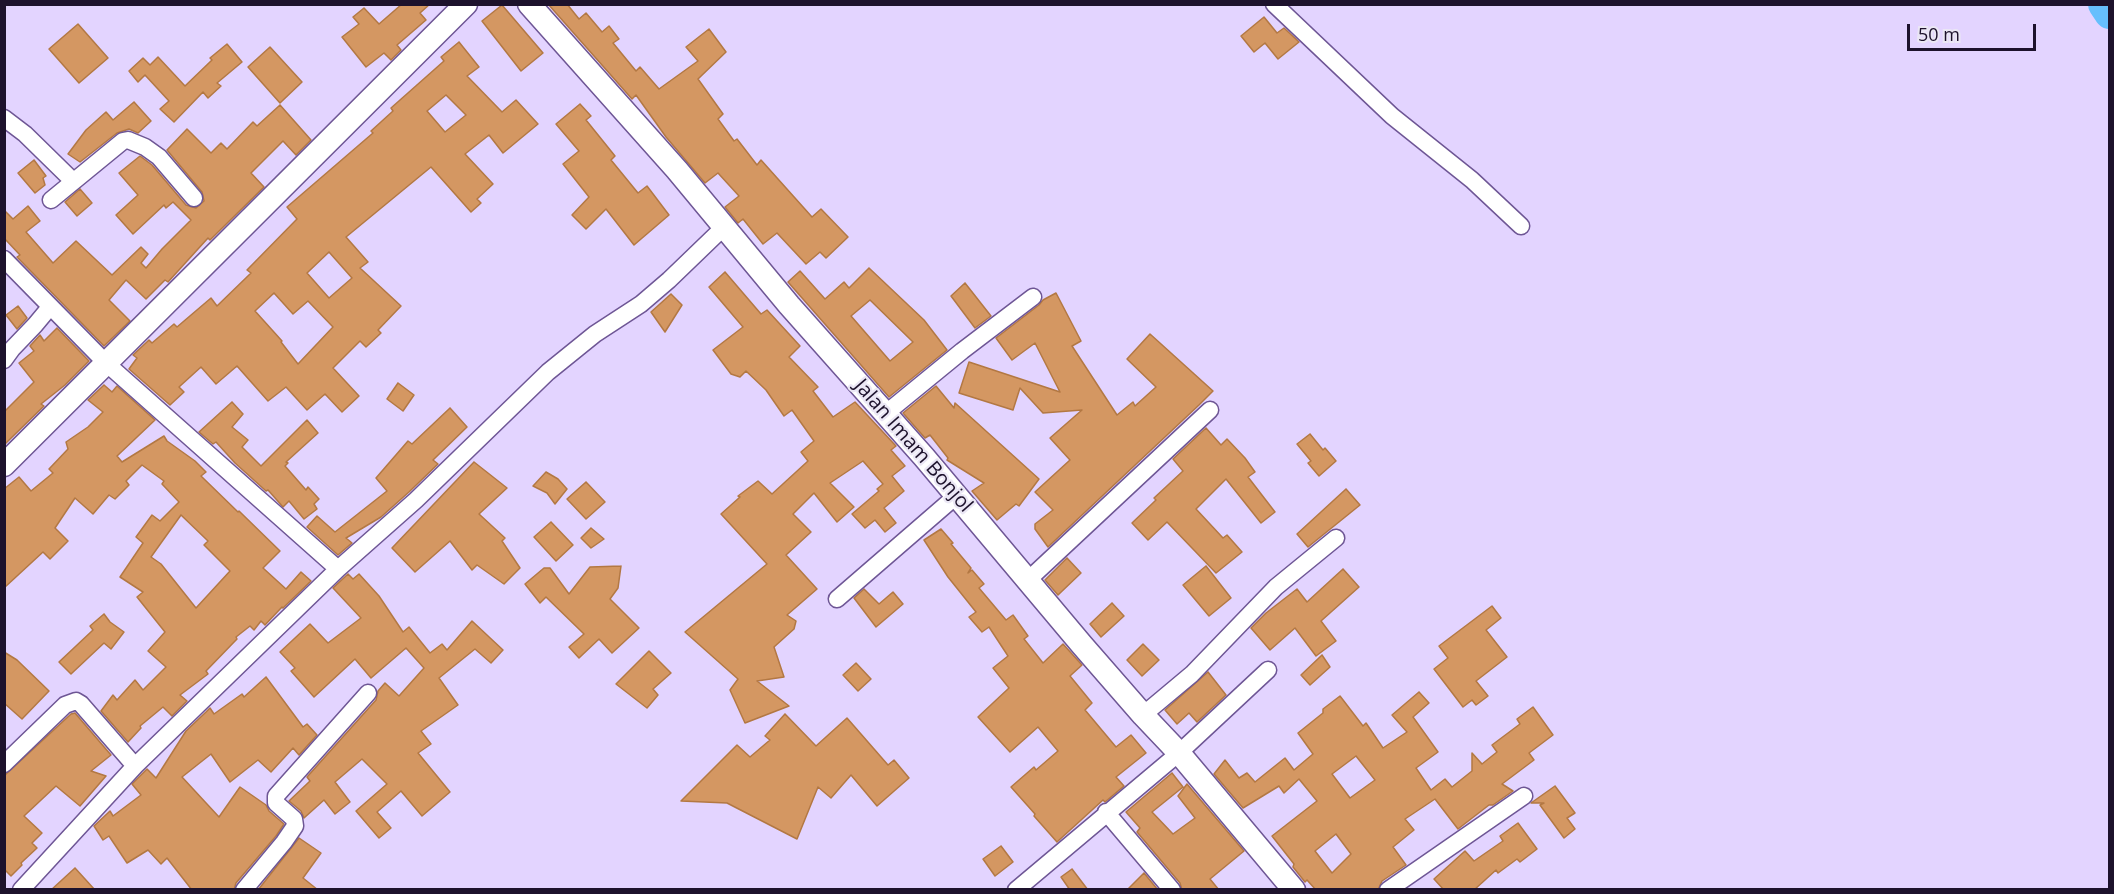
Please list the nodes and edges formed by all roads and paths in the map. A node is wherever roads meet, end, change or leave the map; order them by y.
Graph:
1 (466, 4) edge
2 (529, 4) edge
3 (1274, 4) edge
4 (4, 118) edge
5 (74, 182) junction
6 (194, 198) dead end
7 (51, 200) dead end
8 (1521, 226) dead end
9 (724, 227) junction
10 (5, 260) edge
11 (1033, 297) dead end
12 (50, 307) junction
13 (4, 360) edge
14 (106, 363) junction
15 (1210, 410) dead end
16 (885, 414) junction
17 (4, 465) edge
18 (956, 496) junction
19 (1336, 538) dead end
20 (338, 569) junction
21 (1028, 580) junction
22 (837, 599) dead end
23 (1268, 670) dead end
24 (368, 693) dead end
25 (1143, 715) junction
26 (1179, 753) junction
27 (4, 764) edge
28 (135, 766) junction
29 (1524, 796) dead end
30 (1106, 812) junction
31 (1286, 887) edge
32 (21, 890) edge
33 (244, 890) edge
34 (1016, 890) edge
35 (1172, 890) edge
36 (1388, 890) edge

1 - 14 main road
2 - 9 main road, Jalan Imam Bonjol
3 - 8 street
4 - 5 street
5 - 6 street
5 - 7 street
9 - 16 main road, Jalan Imam Bonjol
9 - 20 street
10 - 12 street
11 - 16 street
12 - 13 street
12 - 14 street
14 - 17 main road
14 - 20 street
15 - 21 street
16 - 18 main road, Jalan Imam Bonjol
18 - 21 main road, Jalan Imam Bonjol
18 - 22 street
19 - 25 street
20 - 28 street
21 - 25 main road, Jalan Imam Bonjol
23 - 26 street
24 - 33 street
25 - 26 main road, Jalan Imam Bonjol
26 - 30 street
26 - 31 main road, Jalan Imam Bonjol
27 - 28 street
28 - 32 street
29 - 36 street
30 - 34 street
30 - 35 street

